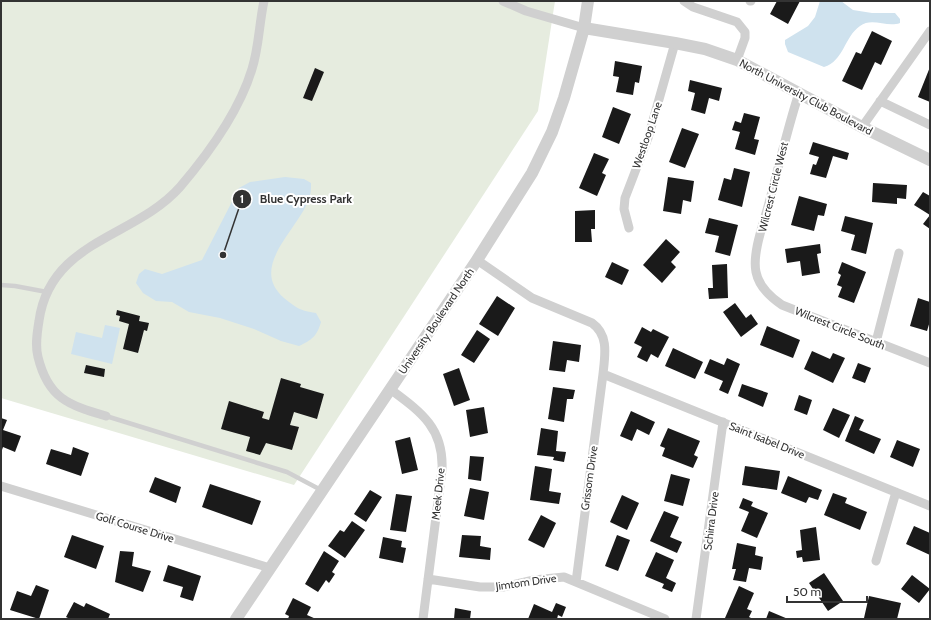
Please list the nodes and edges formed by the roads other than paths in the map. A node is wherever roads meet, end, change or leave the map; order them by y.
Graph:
1 (264, 1) edge
2 (503, 1) edge
3 (588, 1) edge
4 (684, 1) edge
5 (584, 28) junction
6 (930, 31) edge
7 (675, 43) junction
8 (737, 60) junction
9 (799, 93) junction
10 (880, 101) junction
11 (930, 125) edge
12 (862, 127) junction
13 (930, 160) edge
14 (628, 228) dead end
15 (899, 253) dead end
16 (477, 260) junction
17 (759, 281) joint
18 (1, 285) edge
19 (47, 292) junction
20 (876, 342) junction
21 (930, 363) edge
22 (604, 374) junction
23 (390, 389) junction
24 (106, 416) joint
25 (723, 422) junction
26 (1, 486) edge
27 (322, 490) junction
28 (896, 492) junction
29 (930, 506) edge
30 (876, 561) dead end
31 (270, 568) junction
32 (428, 580) junction
33 (576, 582) junction
34 (236, 619) edge
35 (423, 619) edge
36 (665, 619) edge
37 (696, 619) edge

1 - 19 street
2 - 5 street
3 - 5 street, University Boulevard North
4 - 8 street
5 - 7 street, North University Club Boulevard
5 - 16 street, University Boulevard North
6 - 10 street
7 - 8 street, North University Club Boulevard
7 - 14 street, Westloop Lane
8 - 9 street, North University Club Boulevard
9 - 12 street, North University Club Boulevard
9 - 17 street, Wilcrest Circle West
10 - 11 street
10 - 12 street
12 - 13 street, North University Club Boulevard
15 - 20 street
16 - 22 street, Grissom Drive
16 - 23 street, University Boulevard North
17 - 20 street, Wilcrest Circle South
18 - 19 lane
19 - 24 street
20 - 21 street, Wilcrest Circle South
22 - 25 street, Saint Isabel Drive
22 - 33 street, Grissom Drive
23 - 27 street, University Boulevard North
23 - 32 street, Meek Drive
24 - 27 lane
25 - 28 street, Saint Isabel Drive
25 - 37 street, Schirra Drive
26 - 31 street, Golf Course Drive
27 - 31 street, University Boulevard North
28 - 29 street, Saint Isabel Drive
28 - 30 street
31 - 34 street, University Boulevard North
32 - 33 street, Jimtom Drive
32 - 35 street, Meek Drive
33 - 36 street, Jimtom Drive

